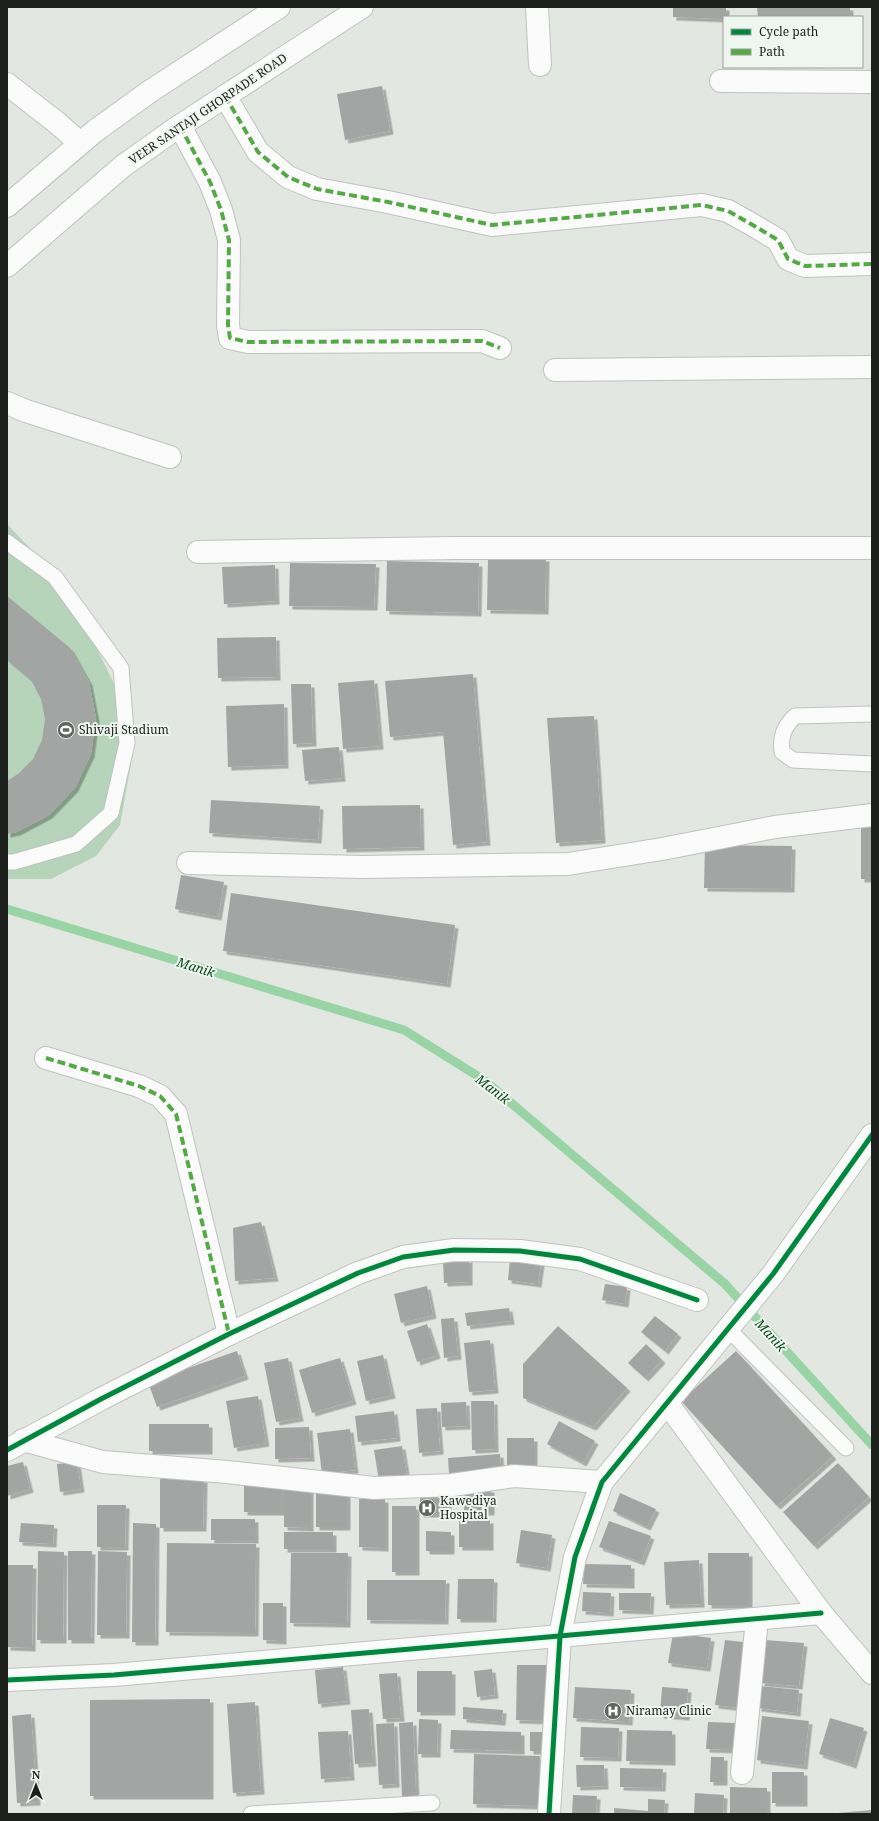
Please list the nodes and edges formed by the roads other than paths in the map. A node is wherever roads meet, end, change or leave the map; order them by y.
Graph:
1 (279, 7) edge
2 (362, 7) edge
3 (537, 7) edge
4 (540, 65) dead end
5 (721, 81) dead end
6 (872, 82) edge
7 (7, 84) edge
8 (225, 96) junction
9 (180, 126) junction
10 (80, 143) junction
11 (7, 206) edge
12 (872, 264) edge
13 (7, 266) edge
14 (500, 348) dead end
15 (872, 367) edge
16 (555, 370) dead end
17 (7, 403) edge
18 (170, 457) dead end
19 (7, 542) edge
20 (872, 548) edge
21 (198, 552) dead end
22 (872, 714) edge
23 (872, 764) edge
24 (872, 815) edge
25 (7, 862) edge
26 (188, 862) dead end
27 (46, 1058) dead end
28 (872, 1135) edge
29 (697, 1300) dead end
30 (734, 1321) junction
31 (229, 1334) junction
32 (668, 1403) junction
33 (15, 1445) edge
34 (846, 1448) dead end
35 (602, 1482) junction
36 (821, 1613) junction
37 (757, 1619) junction
38 (560, 1636) junction
39 (872, 1673) edge
40 (7, 1680) edge
41 (742, 1772) dead end
42 (432, 1803) dead end
43 (251, 1814) edge
44 (549, 1814) edge

1 - 10 street
2 - 8 street, VEER SANTAJI GHORPADE ROAD
3 - 4 street
5 - 6 street
7 - 10 street
8 - 9 street, VEER SANTAJI GHORPADE ROAD
8 - 12 street
9 - 13 street, VEER SANTAJI GHORPADE ROAD
9 - 14 street
10 - 11 street
15 - 16 street
17 - 18 street
19 - 25 lane
20 - 21 street
22 - 23 lane
24 - 26 street
27 - 31 street
28 - 30 street
29 - 31 street
30 - 32 street
30 - 34 lane
31 - 33 street
32 - 35 street
32 - 36 street
33 - 35 street
35 - 38 street
36 - 37 street
36 - 39 street
37 - 38 street
37 - 41 street
38 - 40 street
38 - 44 street
42 - 43 lane

